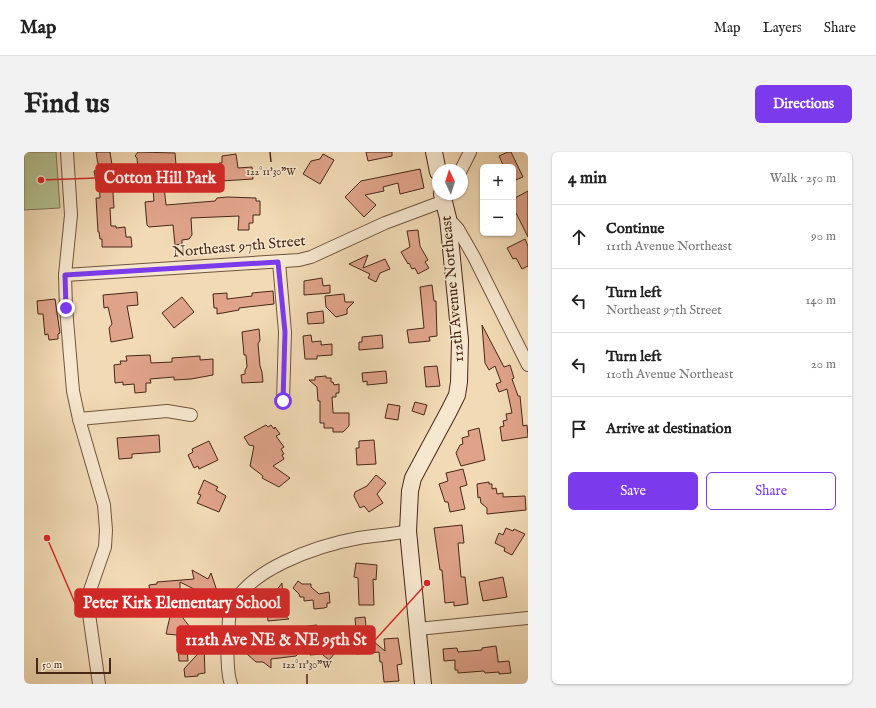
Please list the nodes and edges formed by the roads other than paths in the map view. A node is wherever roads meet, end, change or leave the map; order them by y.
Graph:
1 (66, 152) edge
2 (434, 152) edge
3 (470, 152) edge
4 (436, 164) edge
5 (464, 164) edge
6 (436, 200) edge
7 (446, 200) edge
8 (448, 218) junction
9 (278, 262) junction
10 (65, 275) junction
11 (528, 365) edge
12 (283, 401) dead end
13 (191, 415) dead end
14 (79, 419) junction
15 (408, 532) junction
16 (528, 618) edge
17 (418, 629) junction
18 (99, 684) edge
19 (231, 684) edge
20 (423, 684) edge

1 - 10 street
2 - 4 street
3 - 5 street
6 - 9 street, Northeast 97th Street
7 - 8 street, 112th Avenue Northeast
8 - 11 street
8 - 15 street, 112th Avenue Northeast
9 - 10 street, Northeast 97th Street
9 - 12 street
10 - 14 street
13 - 14 street
14 - 18 street
15 - 17 street, 112th Avenue Northeast
15 - 19 street
16 - 17 street
17 - 20 street, 112th Avenue Northeast

